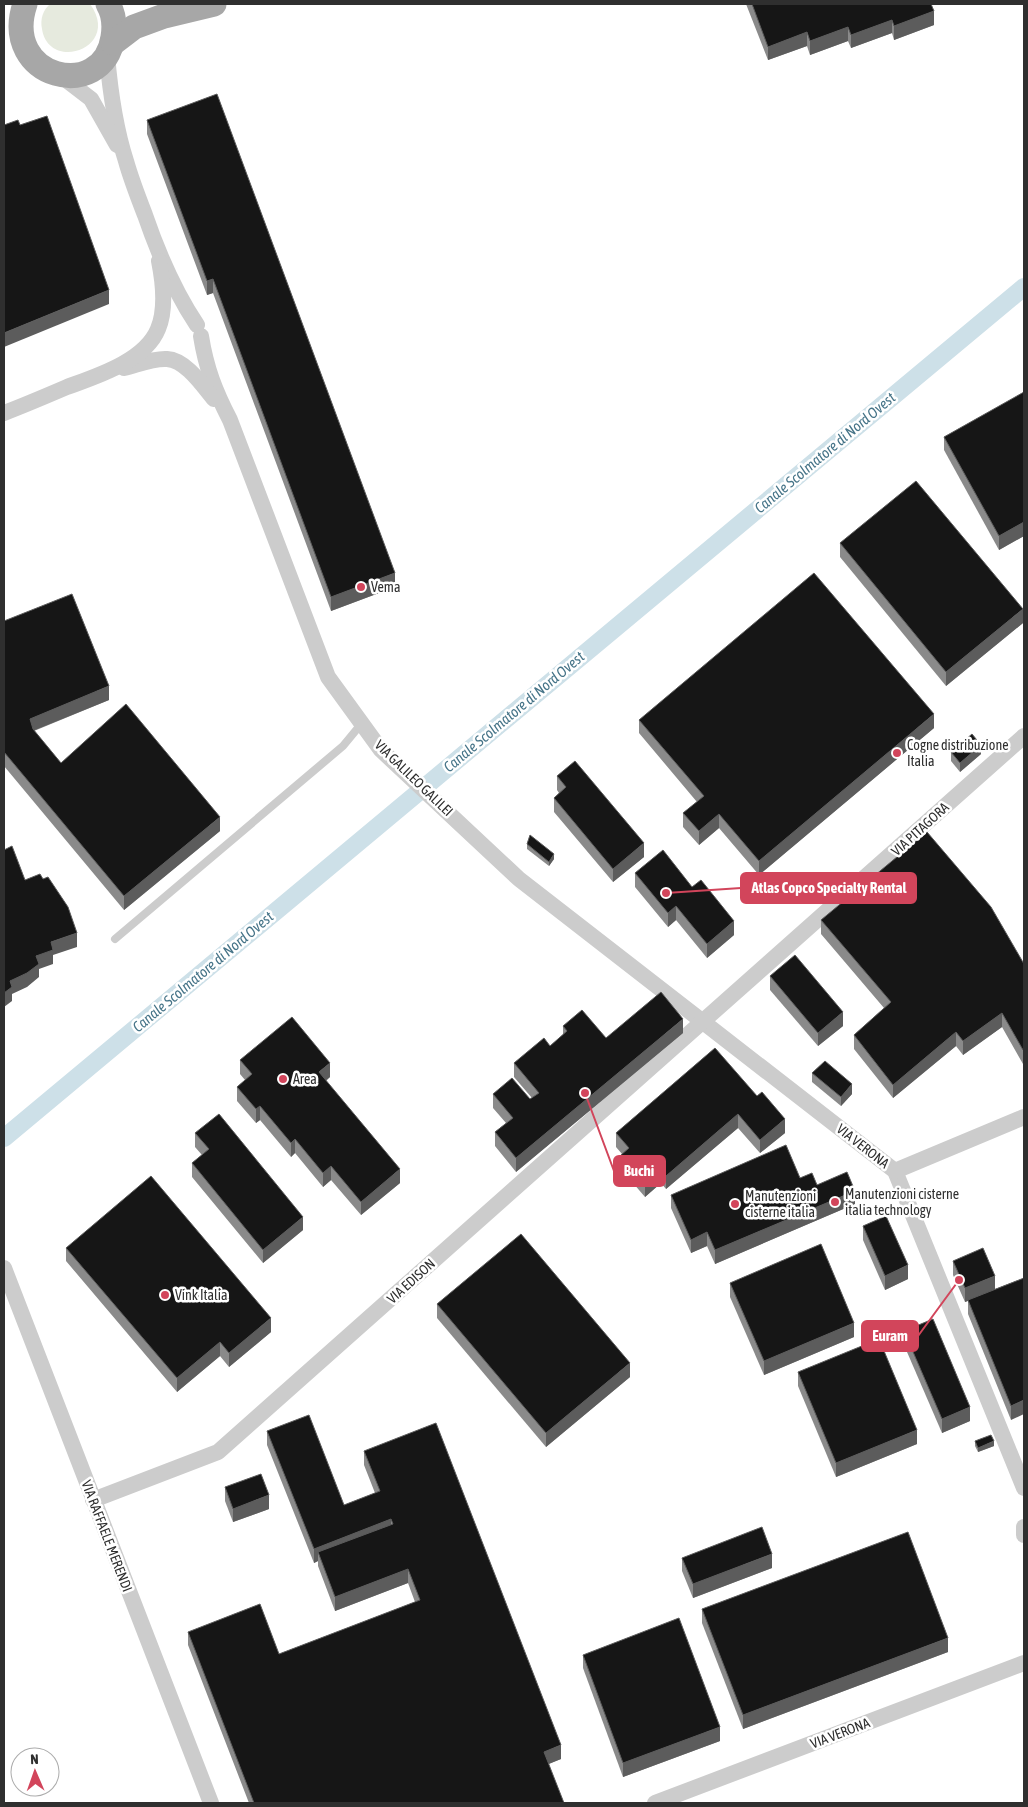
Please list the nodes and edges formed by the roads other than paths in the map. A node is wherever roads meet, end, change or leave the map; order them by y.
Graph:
1 (25, 4) edge
2 (108, 4) edge
3 (214, 4) edge
4 (4, 21) edge
5 (110, 49) junction
6 (16, 54) edge
7 (61, 76) junction
8 (125, 160) junction
9 (152, 235) junction
10 (199, 330) junction
11 (158, 331) junction
12 (172, 360) junction
13 (105, 372) junction
14 (4, 413) edge
15 (230, 420) junction
16 (362, 723) junction
17 (1024, 736) edge
18 (115, 939) dead end
19 (704, 1021) junction
20 (1024, 1117) edge
21 (895, 1171) junction
22 (4, 1268) edge
23 (1024, 1488) edge
24 (93, 1500) junction
25 (1024, 1526) edge
26 (1024, 1535) edge
27 (1024, 1663) edge
28 (211, 1803) edge
29 (655, 1803) edge

1 - 4 main road
1 - 6 main road
2 - 5 main road
3 - 5 main road
5 - 7 main road
5 - 8 street, VIA GALILEO GALILEI
6 - 7 main road
7 - 8 street, VIA GALILEO GALILEI
8 - 9 street, VIA GALILEO GALILEI
9 - 10 street, VIA GALILEO GALILEI
9 - 11 street, VIA GALILEO GALILEI
10 - 11 street
10 - 12 street
10 - 15 street, VIA GALILEO GALILEI
11 - 12 street
11 - 13 street
12 - 13 street
12 - 15 street, VIA GALILEO GALILEI
13 - 14 street
15 - 16 street, VIA GALILEO GALILEI
16 - 18 lane
16 - 19 street, VIA GALILEO GALILEI
17 - 19 street, VIA PITAGORA
19 - 21 street, VIA VERONA
19 - 24 street, VIA EDISON
20 - 21 street
21 - 23 street, VIA VERONA
22 - 24 street, VIA RAFFAELE MERENDI
24 - 28 street, VIA RAFFAELE MERENDI
25 - 26 street
27 - 29 street, VIA VERONA

